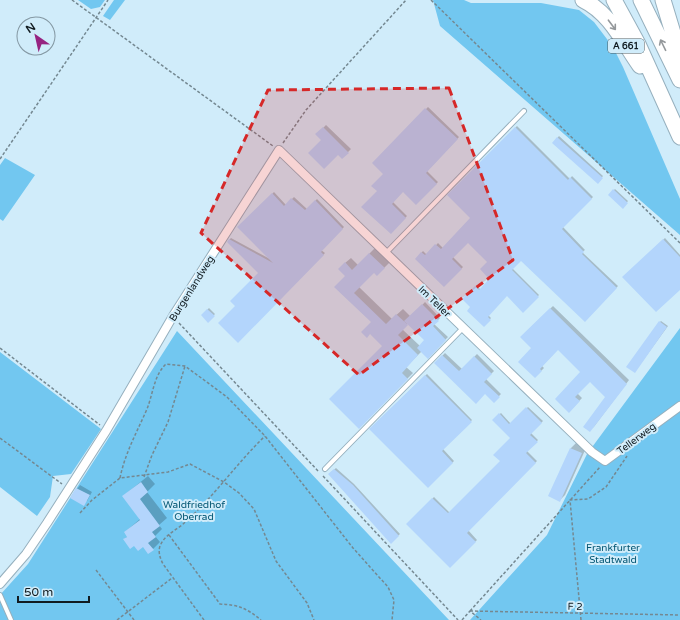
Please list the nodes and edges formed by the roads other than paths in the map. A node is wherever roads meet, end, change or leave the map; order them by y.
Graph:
1 (583, 0) edge
2 (614, 0) edge
3 (641, 0) edge
4 (663, 0) edge
5 (680, 56) edge
6 (680, 80) edge
7 (663, 99) junction
8 (524, 111) dead end
9 (680, 137) edge
10 (279, 150) joint
11 (386, 253) junction
12 (463, 328) junction
13 (680, 406) edge
14 (605, 461) joint
15 (325, 469) dead end
16 (0, 584) edge
17 (0, 595) edge
18 (11, 620) edge

1 -> 7 highway, A 661
2 - 7 highway, A 661
6 -> 3 highway, A 661
4 - 5 highway
7 - 9 highway, A 661
8 - 11 lane
10 - 11 street, Im Teller
10 - 16 street, Burgenlandweg
11 - 12 street, Im Teller
12 - 14 street, Im Teller
12 - 15 lane
13 - 14 street, Tellerweg
17 - 18 lane

